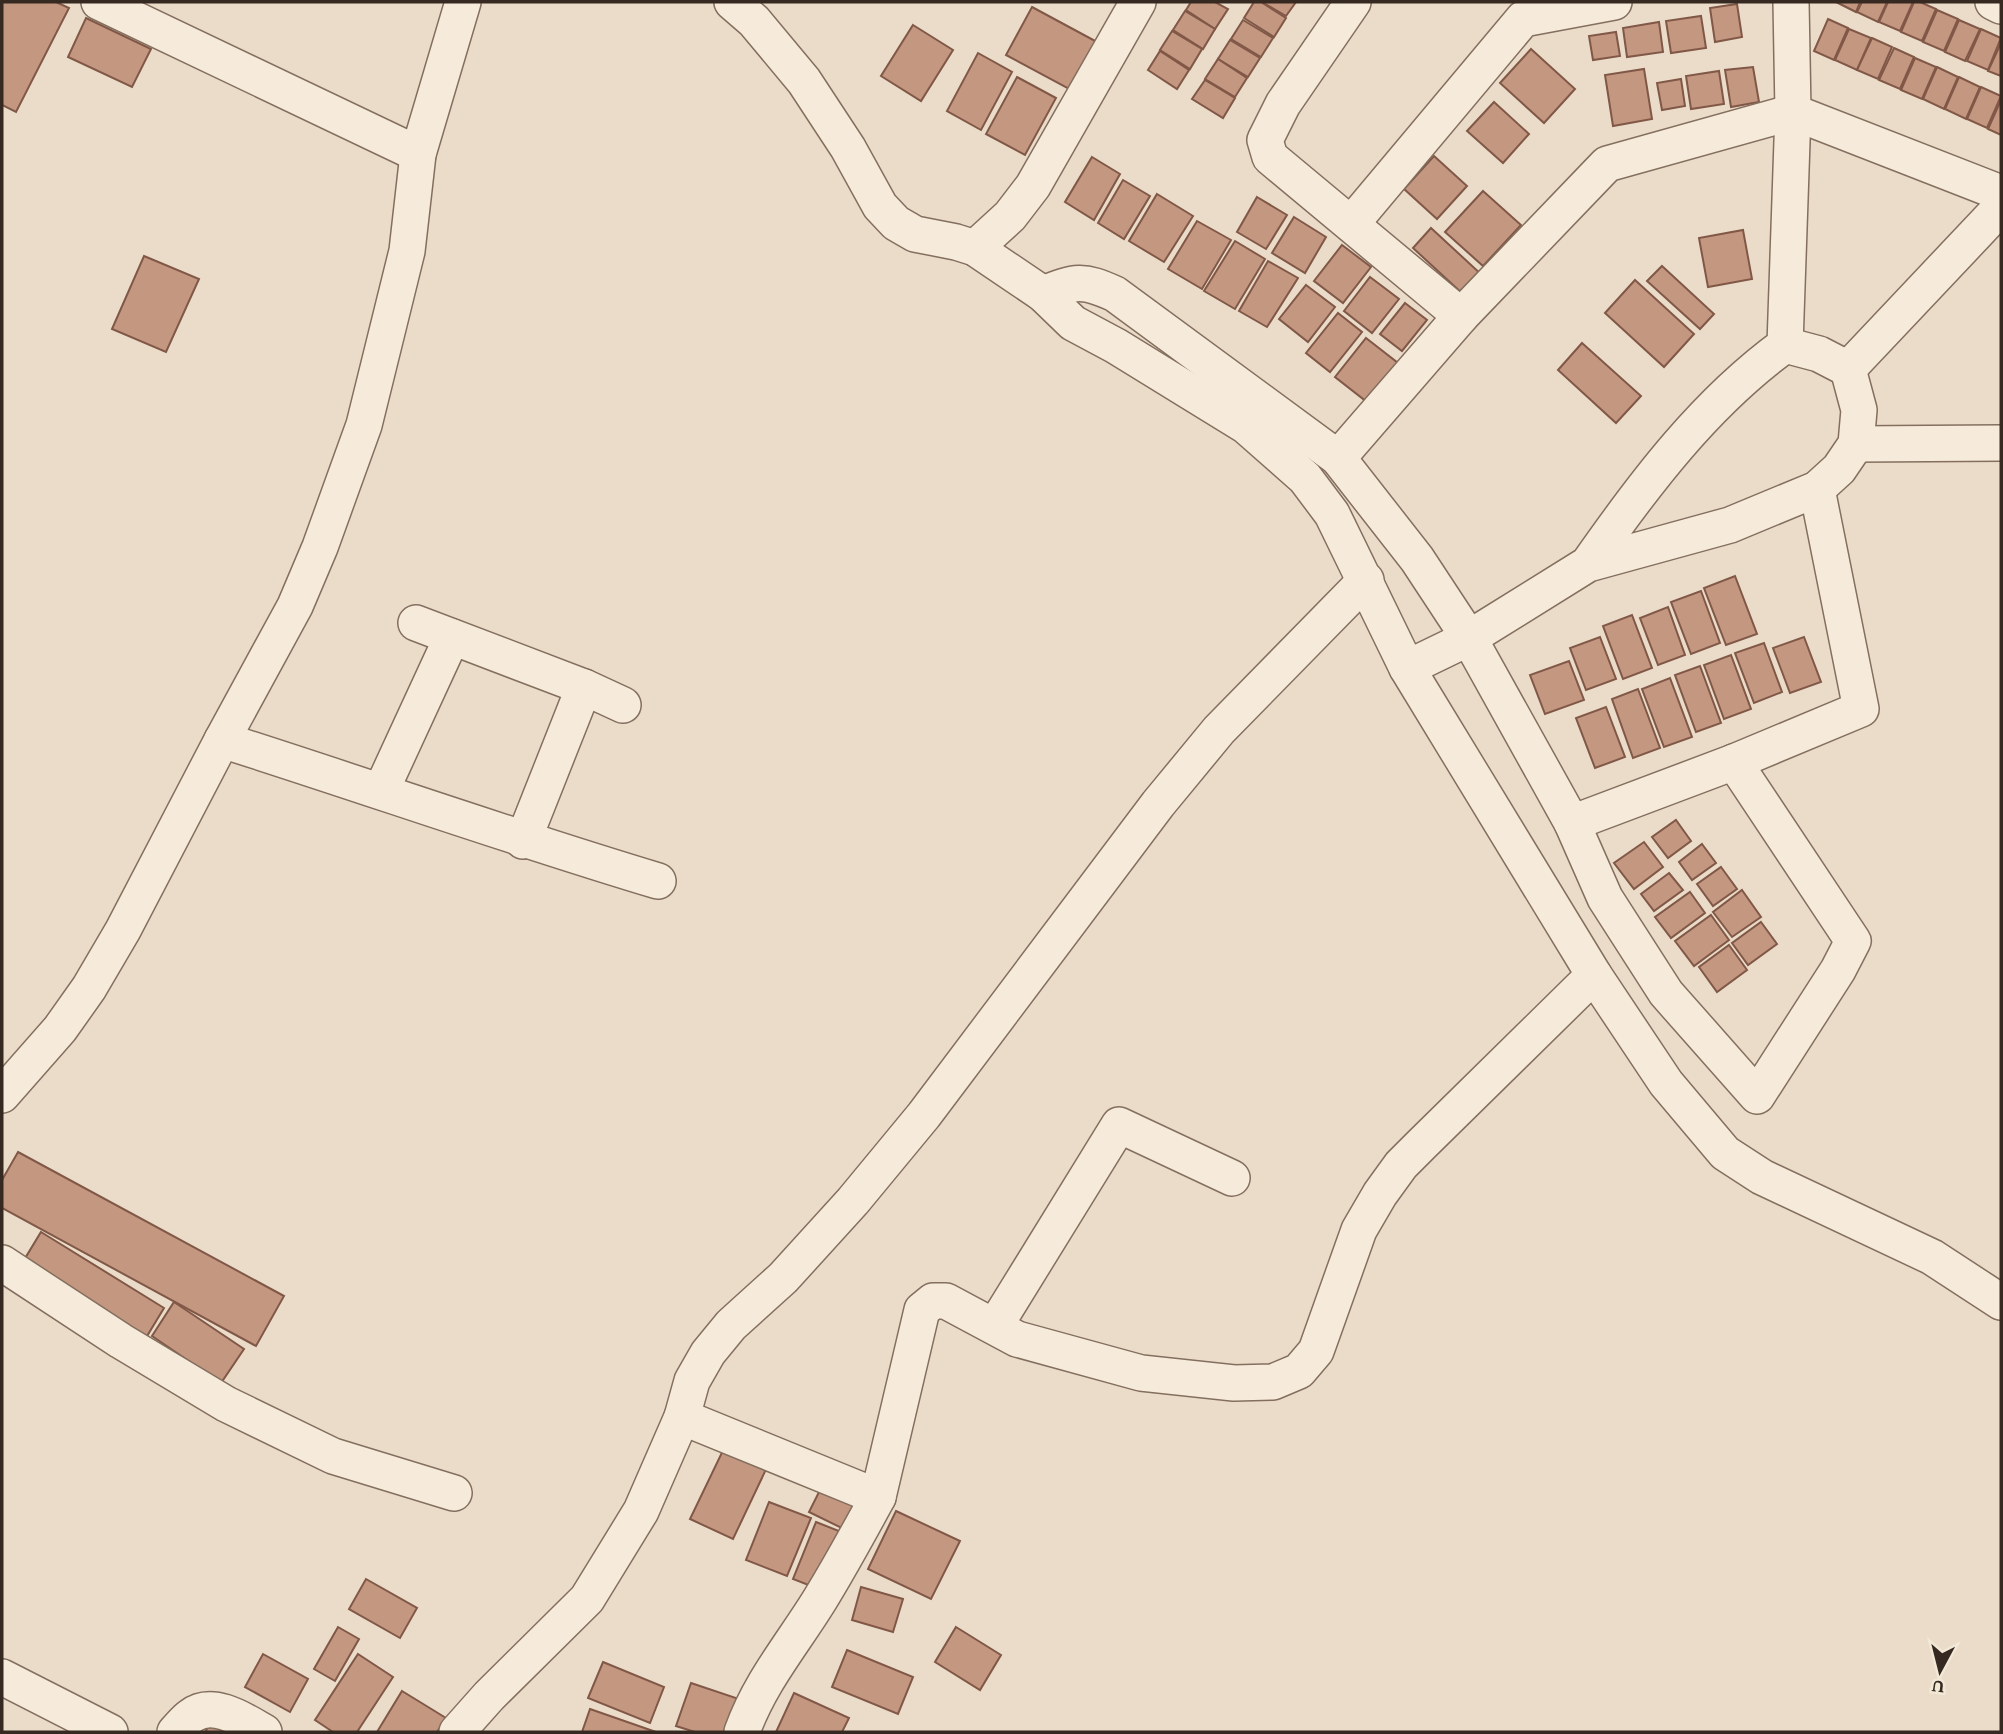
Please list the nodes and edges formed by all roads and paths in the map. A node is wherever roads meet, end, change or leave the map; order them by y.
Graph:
1 (99, 2) edge
2 (463, 2) edge
3 (732, 2) edge
4 (1138, 2) edge
5 (1353, 2) edge
6 (1614, 2) edge
7 (1791, 2) edge
8 (1993, 2) edge
9 (2001, 6) edge
10 (1518, 10) edge
11 (1793, 112) junction
12 (418, 154) junction
13 (2001, 193) edge
14 (2001, 207) edge
15 (1352, 223) junction
16 (975, 248) junction
17 (1043, 294) junction
18 (1461, 316) junction
19 (1785, 345) junction
20 (1848, 369) junction
21 (2001, 443) edge
22 (1856, 444) junction
23 (1338, 458) junction
24 (1817, 489) junction
25 (1588, 564) junction
26 (1367, 580) junction
27 (416, 624) dead end
28 (452, 638) junction
29 (1469, 638) junction
30 (1407, 668) junction
31 (584, 687) junction
32 (623, 705) dead end
33 (222, 740) junction
34 (1734, 762) junction
35 (381, 791) junction
36 (1572, 823) junction
37 (523, 841) junction
38 (658, 881) dead end
39 (1594, 975) junction
40 (2, 1095) edge
41 (1232, 1178) dead end
42 (2, 1263) edge
43 (2001, 1302) edge
44 (995, 1326) junction
45 (682, 1418) junction
46 (454, 1493) dead end
47 (878, 1497) junction
48 (2, 1677) edge
49 (110, 1732) edge
50 (175, 1732) edge
51 (264, 1732) edge
52 (457, 1732) edge
53 (742, 1732) edge

1 - 12 street
2 - 12 street
3 - 16 street
4 - 16 street
5 - 15 street
6 - 10 street
7 - 11 street
8 - 9 street
10 - 15 street
11 - 13 street
11 - 18 street
11 - 19 street
12 - 33 street
14 - 20 street
15 - 18 street
16 - 17 street
17 - 23 street
17 - 26 street
18 - 23 street
19 - 20 street
19 - 25 street
20 - 22 street
21 - 22 street
22 - 24 street
23 - 29 street
24 - 25 street
24 - 34 street
25 - 29 street
26 - 30 street
26 - 45 street
27 - 28 street
28 - 31 street
28 - 35 street
29 - 30 street
29 - 36 street
30 - 39 street
31 - 32 street
31 - 37 street
33 - 35 street
33 - 40 street
34 - 36 street
34 - 36 street
35 - 37 street
37 - 38 street
39 - 43 street
39 - 44 street
41 - 44 street
42 - 46 street
44 - 47 street
45 - 47 street
45 - 52 street
47 - 53 street
48 - 49 street
50 - 51 street

